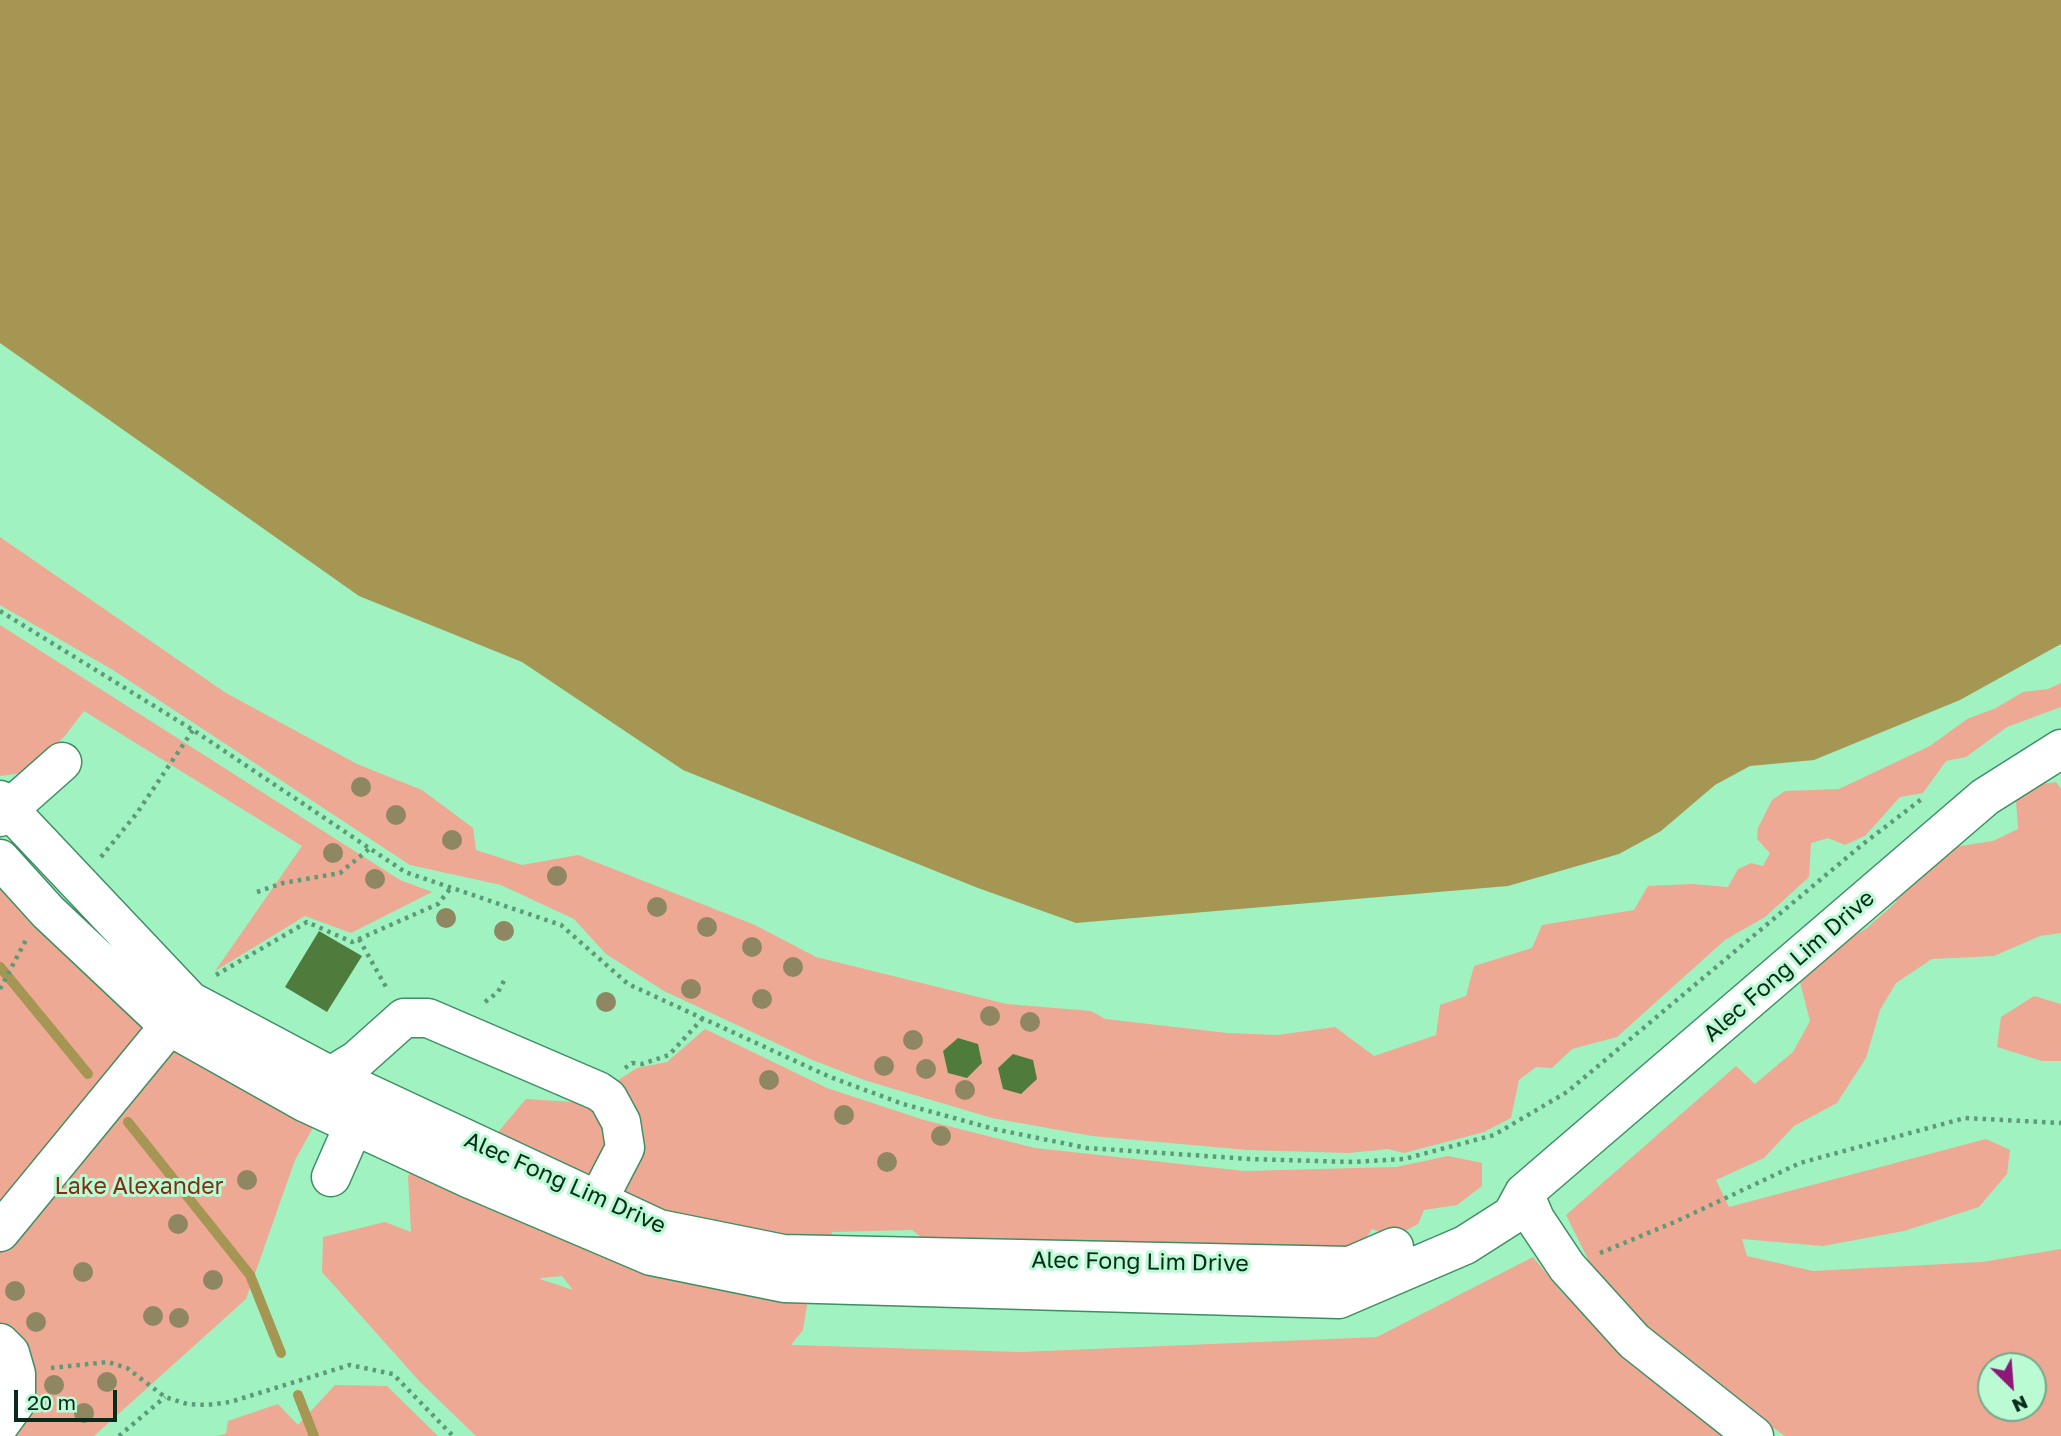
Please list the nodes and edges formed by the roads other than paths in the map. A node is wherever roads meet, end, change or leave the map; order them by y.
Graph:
1 (2061, 749) edge
2 (62, 762) dead end
3 (3, 809) edge
4 (0, 859) edge
5 (190, 1001) junction
6 (331, 1076) junction
7 (360, 1109) junction
8 (331, 1177) dead end
9 (1524, 1193) junction
10 (598, 1200) junction
11 (0, 1232) edge
12 (8, 1358) edge
13 (0, 1424) edge
14 (1754, 1436) edge

1 - 9 street, Alec Fong Lim Drive
2 - 3 street
3 - 5 street, Alec Fong Lim Drive
4 - 5 street, Alec Fong Lim Drive
5 - 6 street, Alec Fong Lim Drive
5 - 7 street, Alec Fong Lim Drive
5 - 11 street
6 - 7 street, Alec Fong Lim Drive
6 - 10 street
7 - 8 street
7 - 9 street, Alec Fong Lim Drive
7 - 10 street, Alec Fong Lim Drive
9 - 10 street, Alec Fong Lim Drive
9 - 14 street
12 - 13 street

